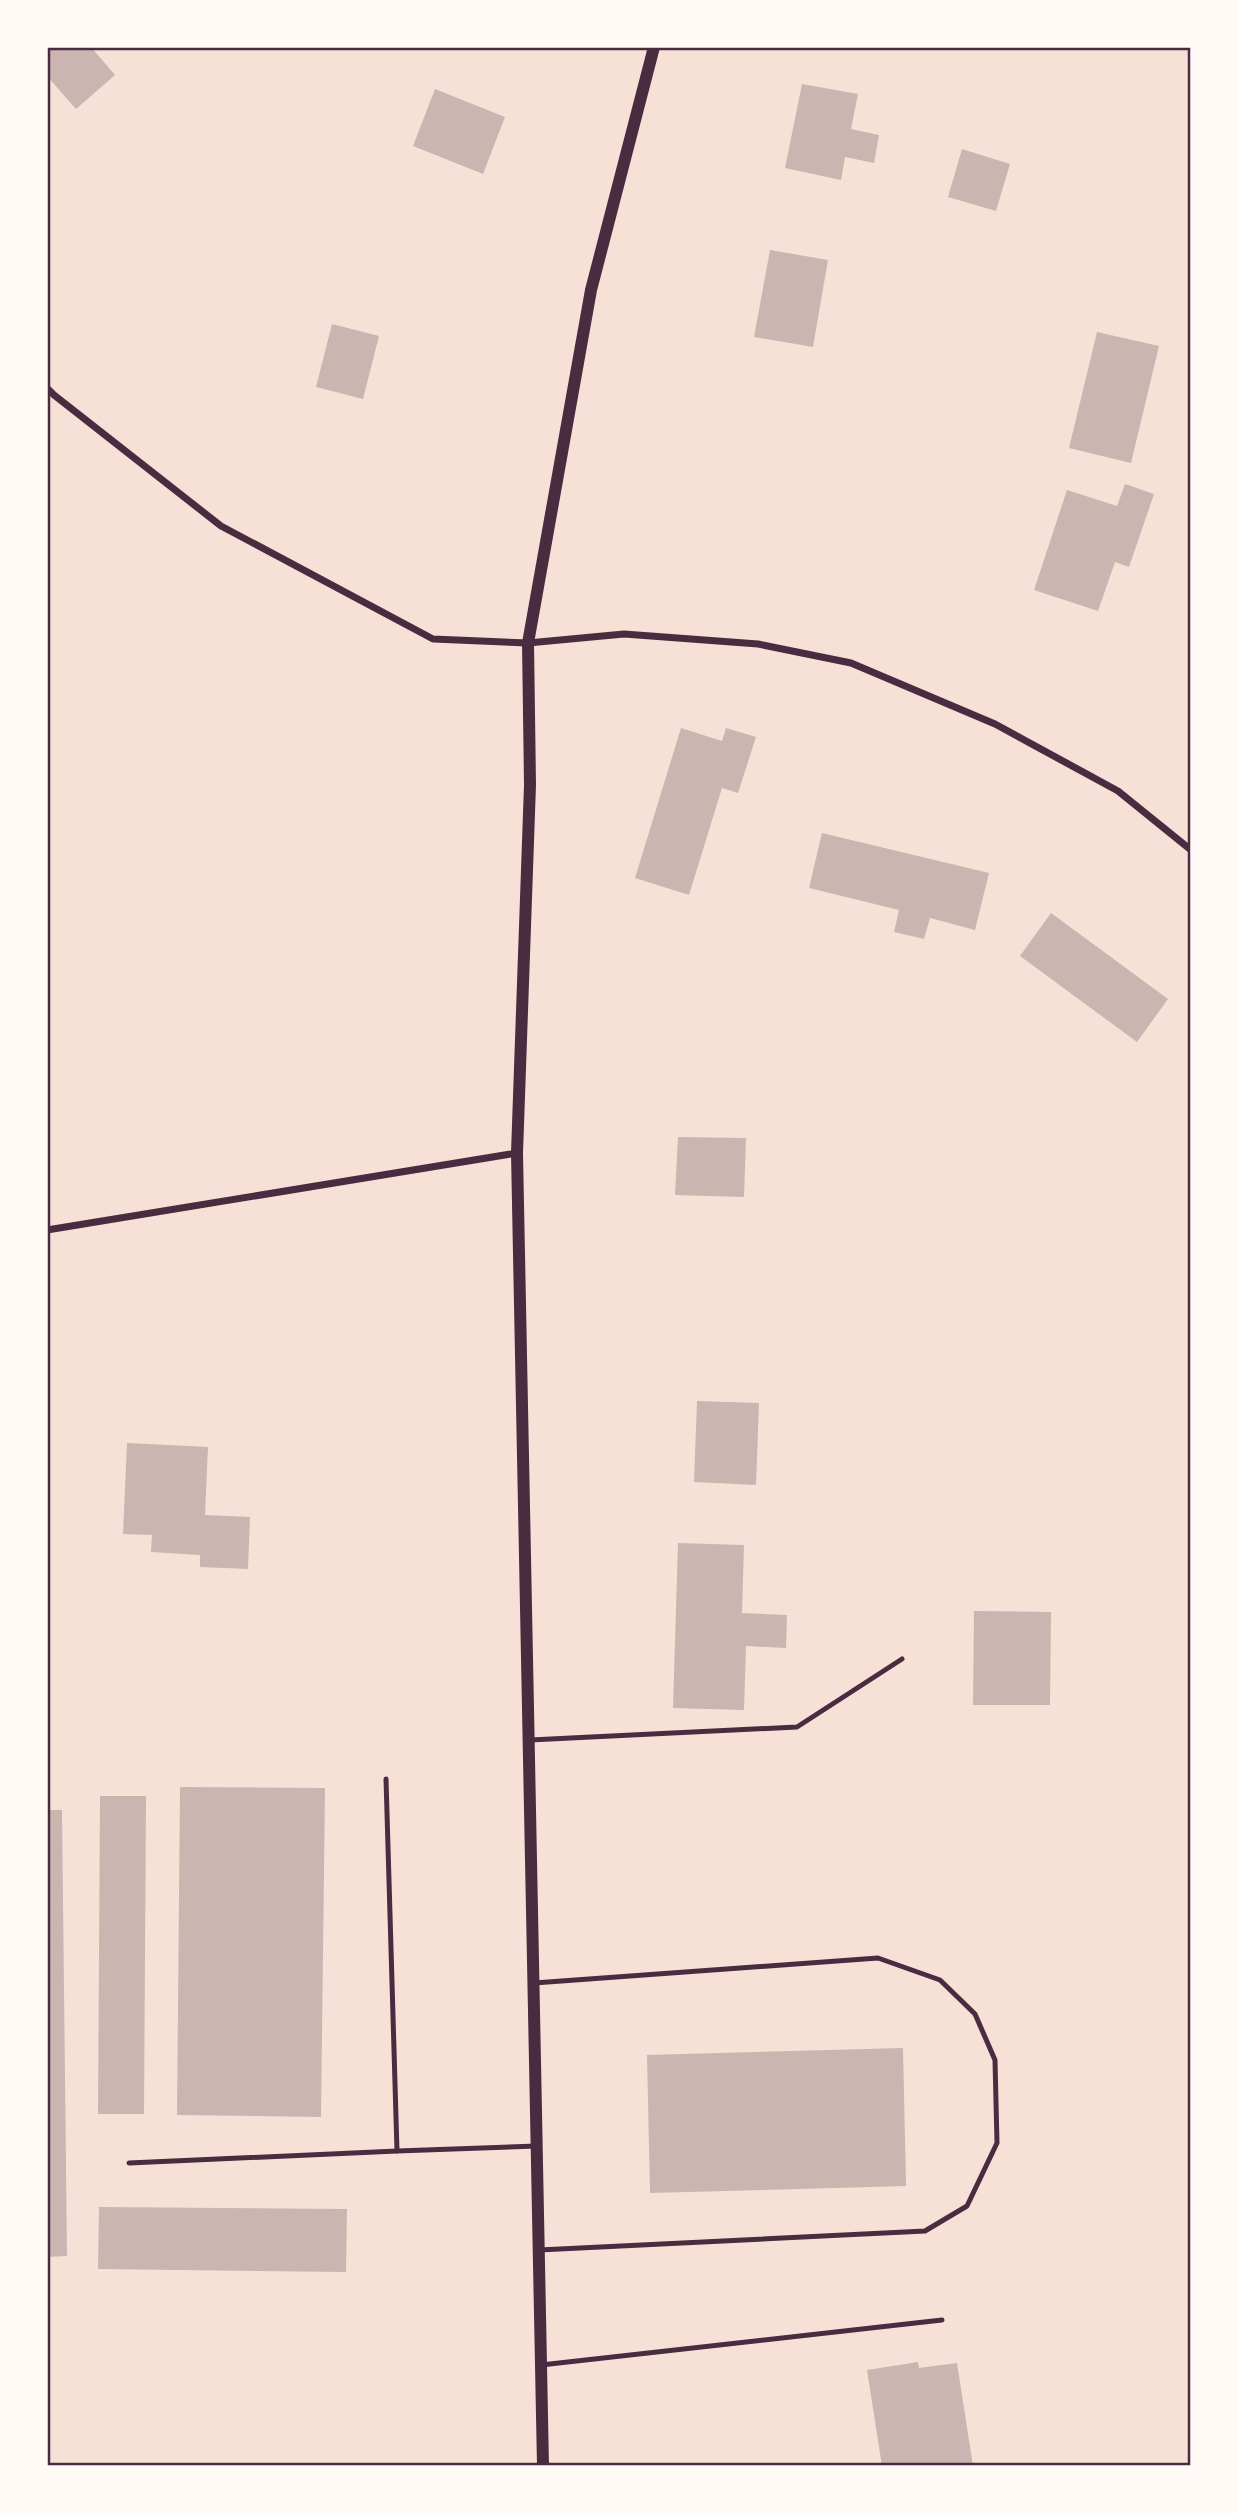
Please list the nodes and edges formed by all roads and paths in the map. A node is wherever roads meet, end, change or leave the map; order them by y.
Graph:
1 (654, 47) edge
2 (47, 387) edge
3 (528, 643) junction
4 (1191, 850) edge
5 (517, 1153) junction
6 (47, 1230) edge
7 (902, 1659) dead end
8 (530, 1740) junction
9 (386, 1779) dead end
10 (534, 1983) junction
11 (537, 2146) junction
12 (397, 2151) junction
13 (129, 2163) dead end
14 (539, 2250) junction
15 (942, 2320) dead end
16 (541, 2365) junction
17 (543, 2466) edge

1 - 3 street
2 - 3 street
3 - 4 street
3 - 5 street
5 - 6 street
5 - 8 street
7 - 8 lane
8 - 10 street
9 - 12 lane
10 - 11 street
10 - 14 lane
11 - 12 lane
11 - 14 street
12 - 13 lane
14 - 16 street
15 - 16 lane
16 - 17 street

